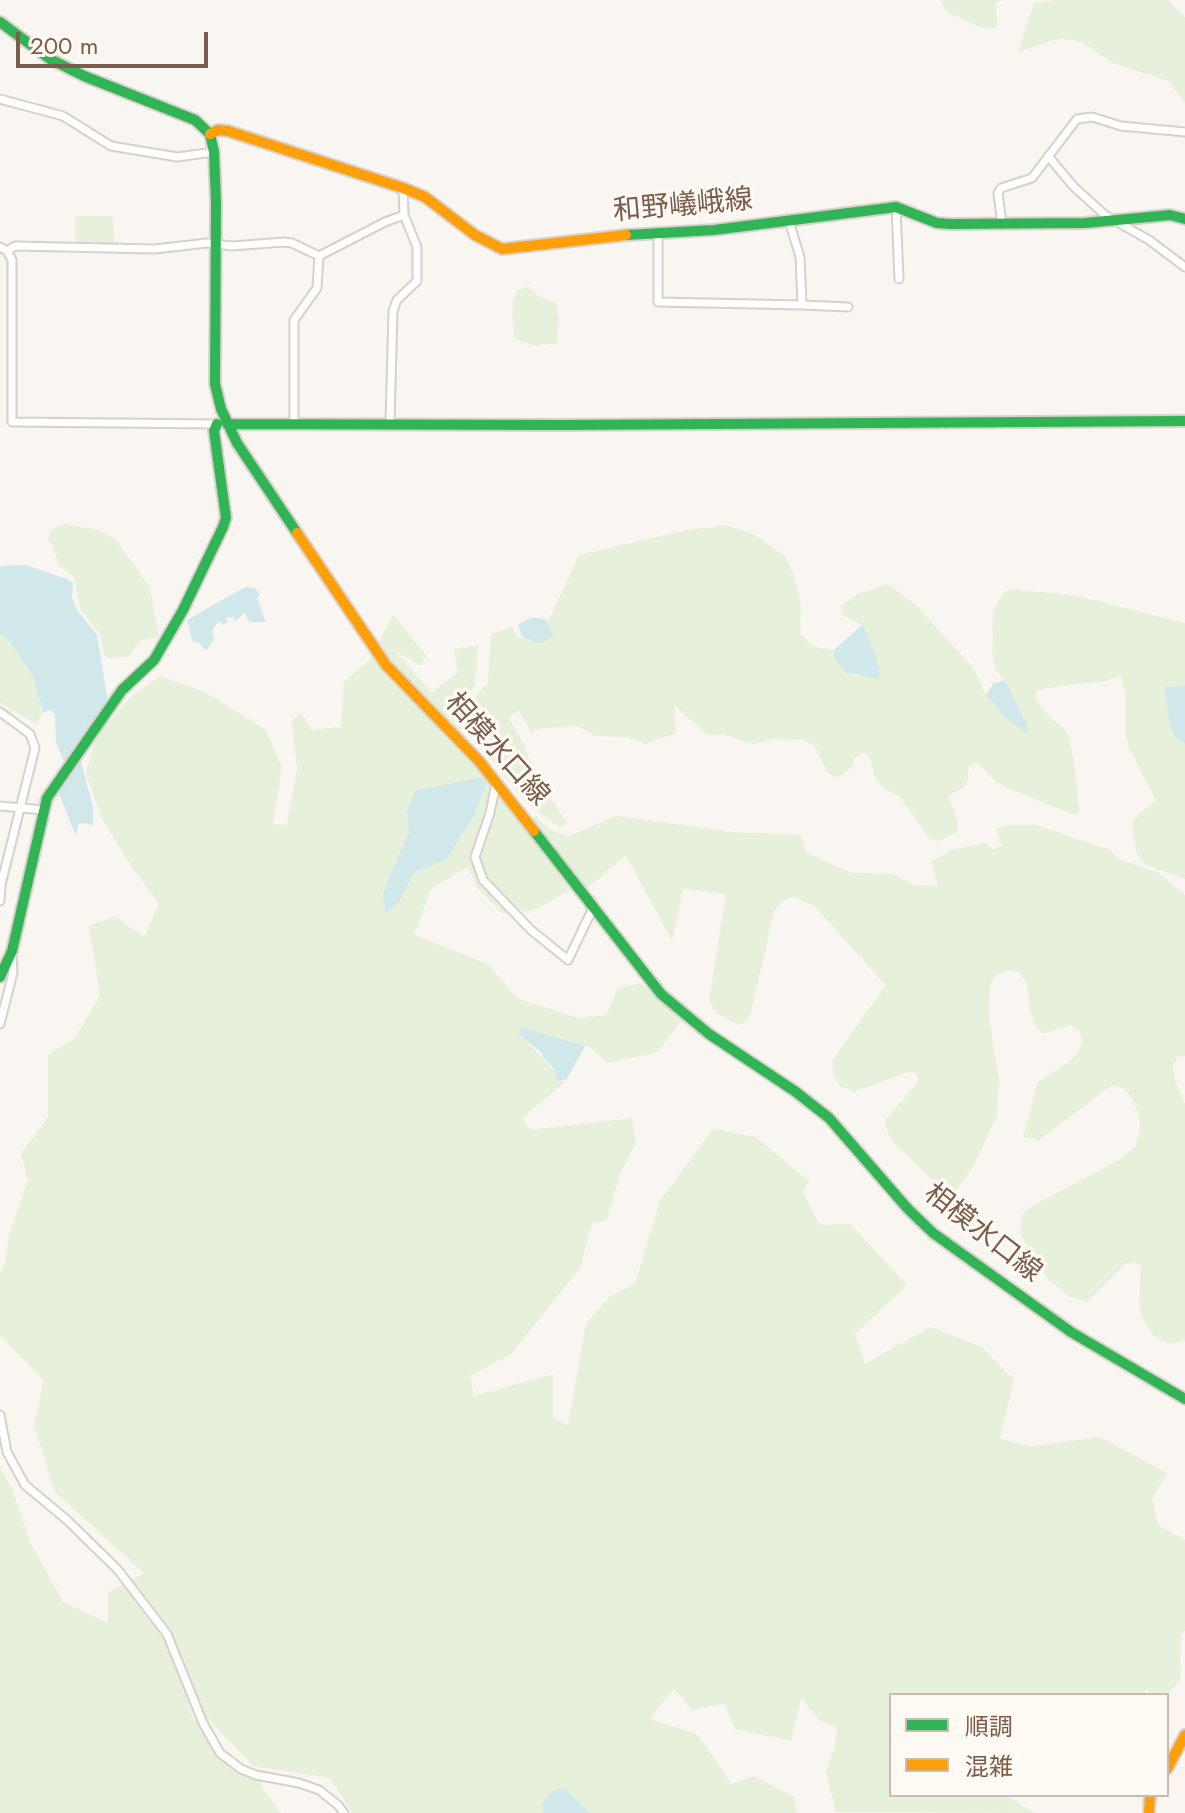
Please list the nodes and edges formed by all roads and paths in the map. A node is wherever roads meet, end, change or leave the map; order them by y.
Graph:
1 (0, 22) edge
2 (0, 99) edge
3 (1185, 132) edge
4 (210, 134) junction
5 (214, 152) junction
6 (1048, 156) junction
7 (403, 188) junction
8 (896, 207) junction
9 (404, 215) junction
10 (1185, 219) edge
11 (1114, 220) junction
12 (789, 221) junction
13 (1002, 224) junction
14 (658, 233) junction
15 (215, 245) junction
16 (4, 249) edge
17 (319, 256) junction
18 (1185, 267) edge
19 (899, 279) dead end
20 (802, 305) junction
21 (848, 307) dead end
22 (1185, 421) edge
23 (390, 423) junction
24 (222, 424) junction
25 (294, 424) junction
26 (0, 712) edge
27 (496, 782) junction
28 (0, 806) edge
29 (21, 809) junction
30 (43, 810) junction
31 (1, 885) edge
32 (0, 901) edge
33 (593, 908) junction
34 (12, 951) junction
35 (0, 977) edge
36 (0, 1024) edge
37 (1185, 1399) edge
38 (0, 1415) edge
39 (1185, 1735) edge
40 (1169, 1765) edge
41 (344, 1813) edge

1 - 4 main road
2 - 5 street
3 - 6 street
4 - 5 main road, 相模水口線
4 - 7 main road, 和野嶬峨線
5 - 15 main road, 相模水口線
6 - 11 street
6 - 13 street
7 - 9 street
7 - 14 main road, 和野嶬峨線
8 - 12 main road, 和野嶬峨線
8 - 13 main road, 和野嶬峨線
8 - 19 street
9 - 17 street
9 - 23 street
10 - 11 main road, 和野嶬峨線
11 - 13 main road, 和野嶬峨線
11 - 18 street
12 - 14 main road, 和野嶬峨線
12 - 20 street
14 - 20 street
15 - 16 street
15 - 17 street
15 - 24 main road, 相模水口線
16 - 24 street
17 - 25 street
20 - 21 street
22 - 23 main road
23 - 25 main road
24 - 25 main road
24 - 27 main road, 相模水口線
24 - 30 main road
26 - 29 street
27 - 33 main road, 相模水口線
27 - 33 street
28 - 29 street
29 - 30 street
29 - 31 street
30 - 34 main road
31 - 32 street
33 - 37 main road, 相模水口線
34 - 35 main road
34 - 36 street
38 - 41 street
39 - 40 main road

